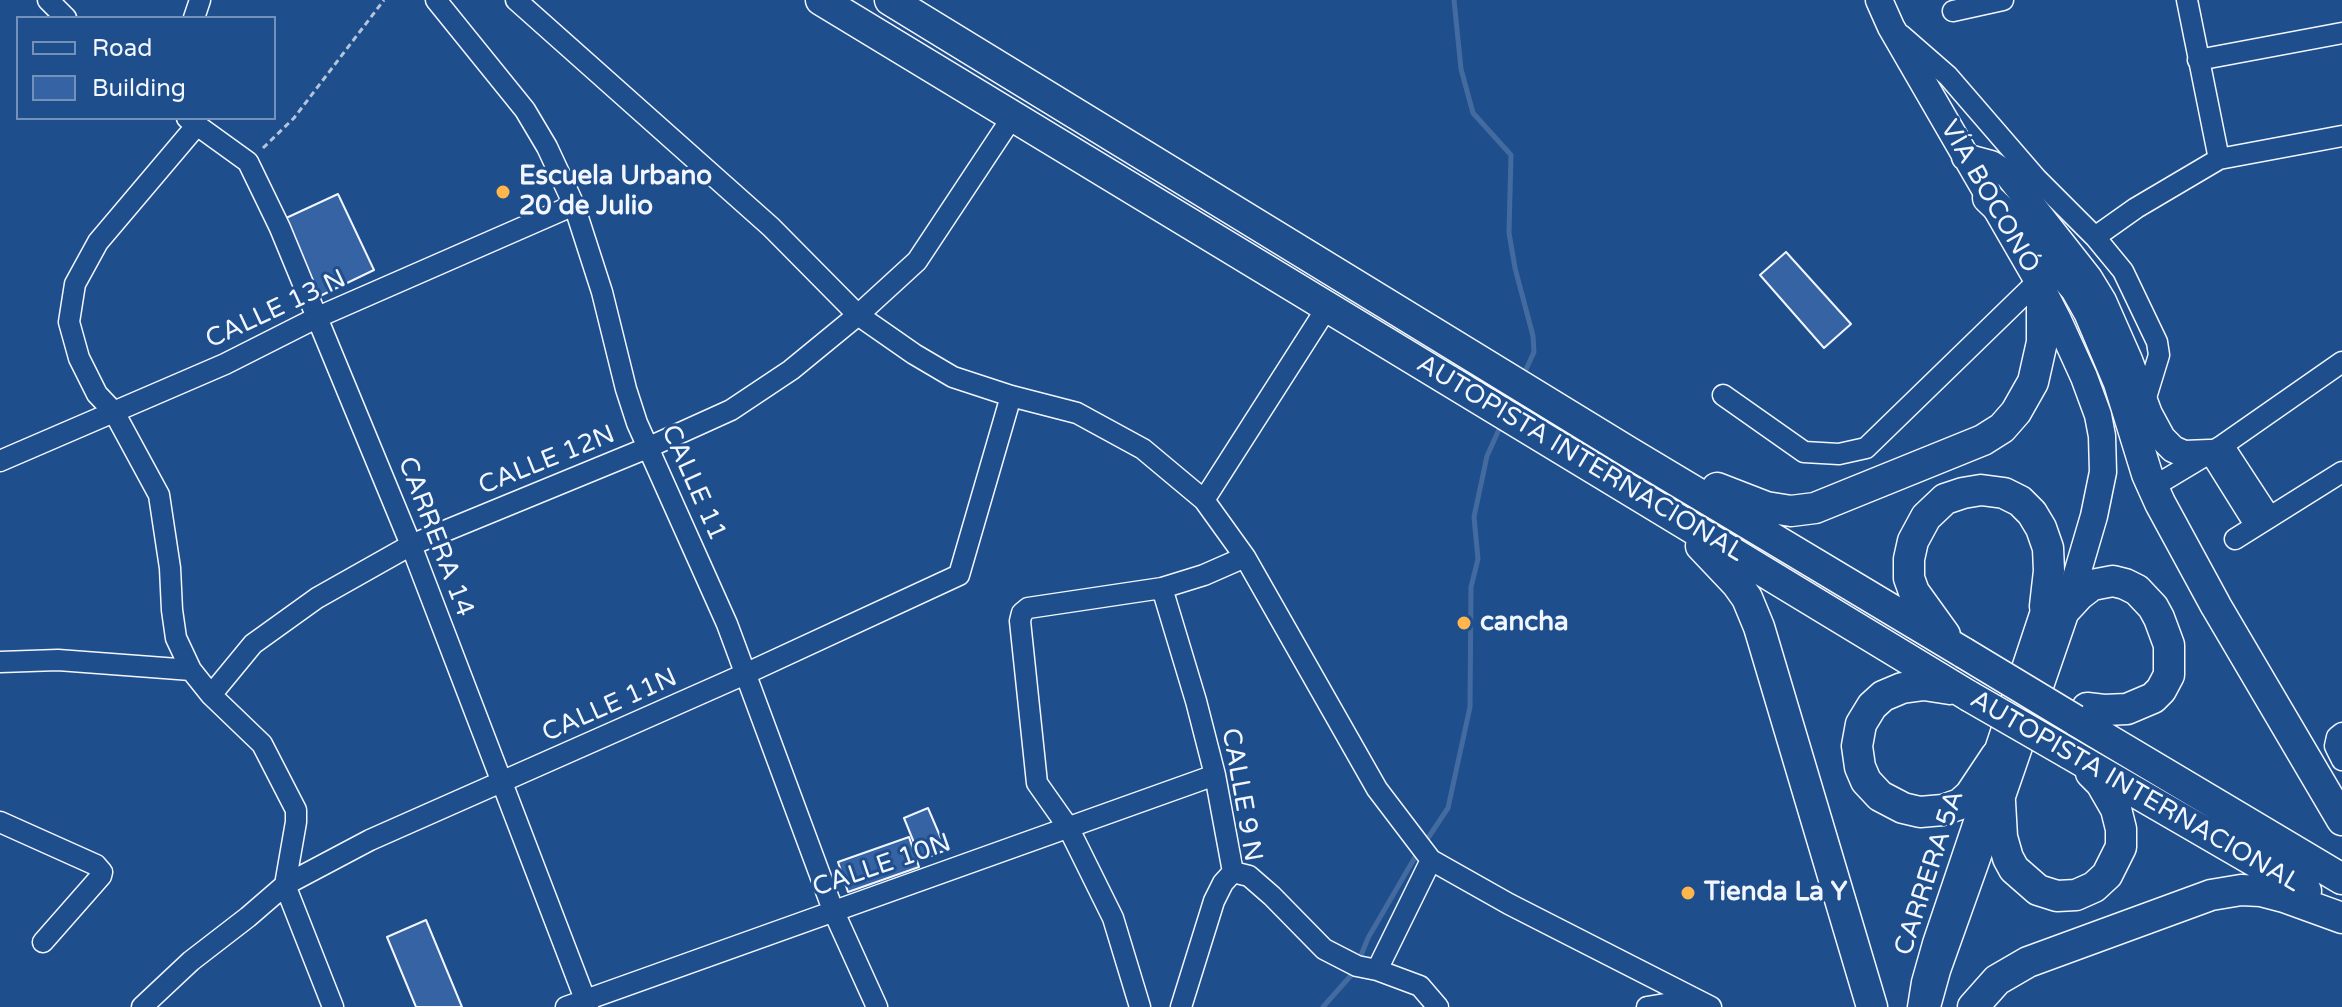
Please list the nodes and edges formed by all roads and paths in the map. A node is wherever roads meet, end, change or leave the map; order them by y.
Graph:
1 (48, 0) edge
2 (384, 0) edge
3 (436, 0) edge
4 (516, 0) edge
5 (821, 0) edge
6 (890, 0) edge
7 (1879, 0) edge
8 (2003, 0) edge
9 (2187, 0) edge
10 (1953, 11) dead end
11 (64, 16) edge
12 (1891, 27) junction
13 (2342, 33) edge
14 (2198, 60) junction
15 (1013, 116) junction
16 (192, 122) edge
17 (2342, 136) edge
18 (1965, 157) junction
19 (2219, 159) junction
20 (248, 162) junction
21 (1988, 198) junction
22 (574, 205) junction
23 (2095, 237) junction
24 (2040, 286) junction
25 (2132, 287) junction
26 (2103, 301) junction
27 (1328, 306) junction
28 (858, 315) junction
29 (318, 317) junction
30 (2342, 362) edge
31 (1723, 395) dead end
32 (1011, 396) junction
33 (2144, 404) junction
34 (114, 412) junction
35 (647, 448) junction
36 (2216, 449) junction
37 (1627, 451) junction
38 (0, 461) edge
39 (2342, 472) edge
40 (2153, 487) junction
41 (1204, 500) junction
42 (1656, 504) junction
43 (2262, 521) junction
44 (2235, 539) dead end
45 (411, 545) junction
46 (1245, 557) junction
47 (1162, 588) junction
48 (2056, 607) junction
49 (1959, 650) junction
50 (0, 662) edge
51 (191, 670) junction
52 (745, 674) junction
53 (1965, 694) junction
54 (211, 695) junction
55 (2081, 714) junction
56 (2342, 733) edge
57 (1996, 756) junction
58 (2073, 757) junction
59 (2342, 760) edge
60 (1215, 775) junction
61 (503, 782) junction
62 (2000, 802) junction
63 (2342, 820) edge
64 (0, 822) edge
65 (1068, 827) junction
66 (1431, 860) junction
67 (1233, 872) junction
68 (2342, 879) edge
69 (285, 885) junction
70 (833, 910) junction
71 (2342, 915) edge
72 (43, 942) dead end
73 (1377, 970) junction
74 (1703, 1003) edge
75 (580, 1005) edge
76 (142, 1007) edge
77 (333, 1007) edge
78 (877, 1007) edge
79 (1140, 1007) edge
80 (1181, 1007) edge
81 (1438, 1007) edge
82 (1647, 1007) edge
83 (1872, 1007) edge
84 (1918, 1007) edge
85 (1930, 1007) edge
86 (1973, 1007) edge

1 - 11 street
2 - 20 path
3 - 22 street, CALLE 11
4 - 28 street
5 - 15 highway, AUTOPISTA INTERNACIONAL
6 - 37 highway, AUTOPISTA INTERNACIONAL
7 - 12 main road, VÍA BOCONÓ
8 - 10 street
9 - 14 street
12 - 18 main road, VÍA BOCONÓ
12 - 23 street
13 - 14 street
14 - 19 street
15 - 27 highway, AUTOPISTA INTERNACIONAL
15 - 28 street, CALLE 12N
16 - 20 street, CARRERA 14
16 - 34 street
17 - 19 street
18 - 21 main road, VÍA BOCONÓ
18 - 26 main road
19 - 23 street
20 - 29 street, CARRERA 14
21 - 24 main road, VÍA BOCONÓ
21 - 40 highway
22 - 29 street, CALLE 13 N
22 - 35 street, CALLE 11
23 - 25 street
24 - 31 street
24 - 37 highway
24 - 48 main road, VÍA BOCONÓ
25 - 26 street
25 - 33 street
26 - 33 main road
27 - 41 street
27 - 42 highway, AUTOPISTA INTERNACIONAL
28 - 32 street
28 - 35 street, CALLE 12N
29 - 34 street, CALLE 13 N
29 - 45 street, CARRERA 14
30 - 36 street
32 - 41 street
32 - 52 street, CALLE 11N
33 - 36 main road
34 - 38 street, CALLE 13 N
34 - 51 street
35 - 45 street, CALLE 12N
35 - 52 street, CALLE 11
36 - 40 street
36 - 43 street
37 - 49 highway, AUTOPISTA INTERNACIONAL
39 - 43 street
40 - 63 highway
41 - 46 street
42 - 53 highway, AUTOPISTA INTERNACIONAL
42 - 83 highway
43 - 44 street
45 - 54 street, CALLE 12N
45 - 61 street, CARRERA 14
46 - 47 street
46 - 66 street
47 - 60 street, CALLE 9 N
47 - 65 street
48 - 49 highway
48 - 55 highway
48 - 57 main road, VÍA BOCONÓ
48 - 62 main road, VÍA BOCONÓ
49 - 55 highway, AUTOPISTA INTERNACIONAL, bridge
50 - 51 street
51 - 54 street
52 - 61 street, CALLE 11N
52 - 70 street, CALLE 11
53 - 57 highway
53 - 58 highway, AUTOPISTA INTERNACIONAL, bridge
54 - 69 street
55 - 68 highway, AUTOPISTA INTERNACIONAL
56 - 59 street
57 - 84 street, CARRERA 5A
58 - 62 highway
58 - 71 highway, AUTOPISTA INTERNACIONAL
60 - 65 street, CALLE 10N
60 - 67 street, CALLE 9 N
61 - 69 street, CALLE 11N
61 - 75 street, CARRERA 14
62 - 85 street, CARRERA 5A
64 - 72 street
65 - 70 street, CALLE 10N
65 - 79 street
66 - 73 street
66 - 74 street
67 - 73 street
67 - 80 street, CALLE 9 N
69 - 76 street, CALLE 11N
69 - 77 street
70 - 75 street, CALLE 10N
70 - 78 street, CALLE 11
71 - 86 highway
73 - 81 street
74 - 82 street

